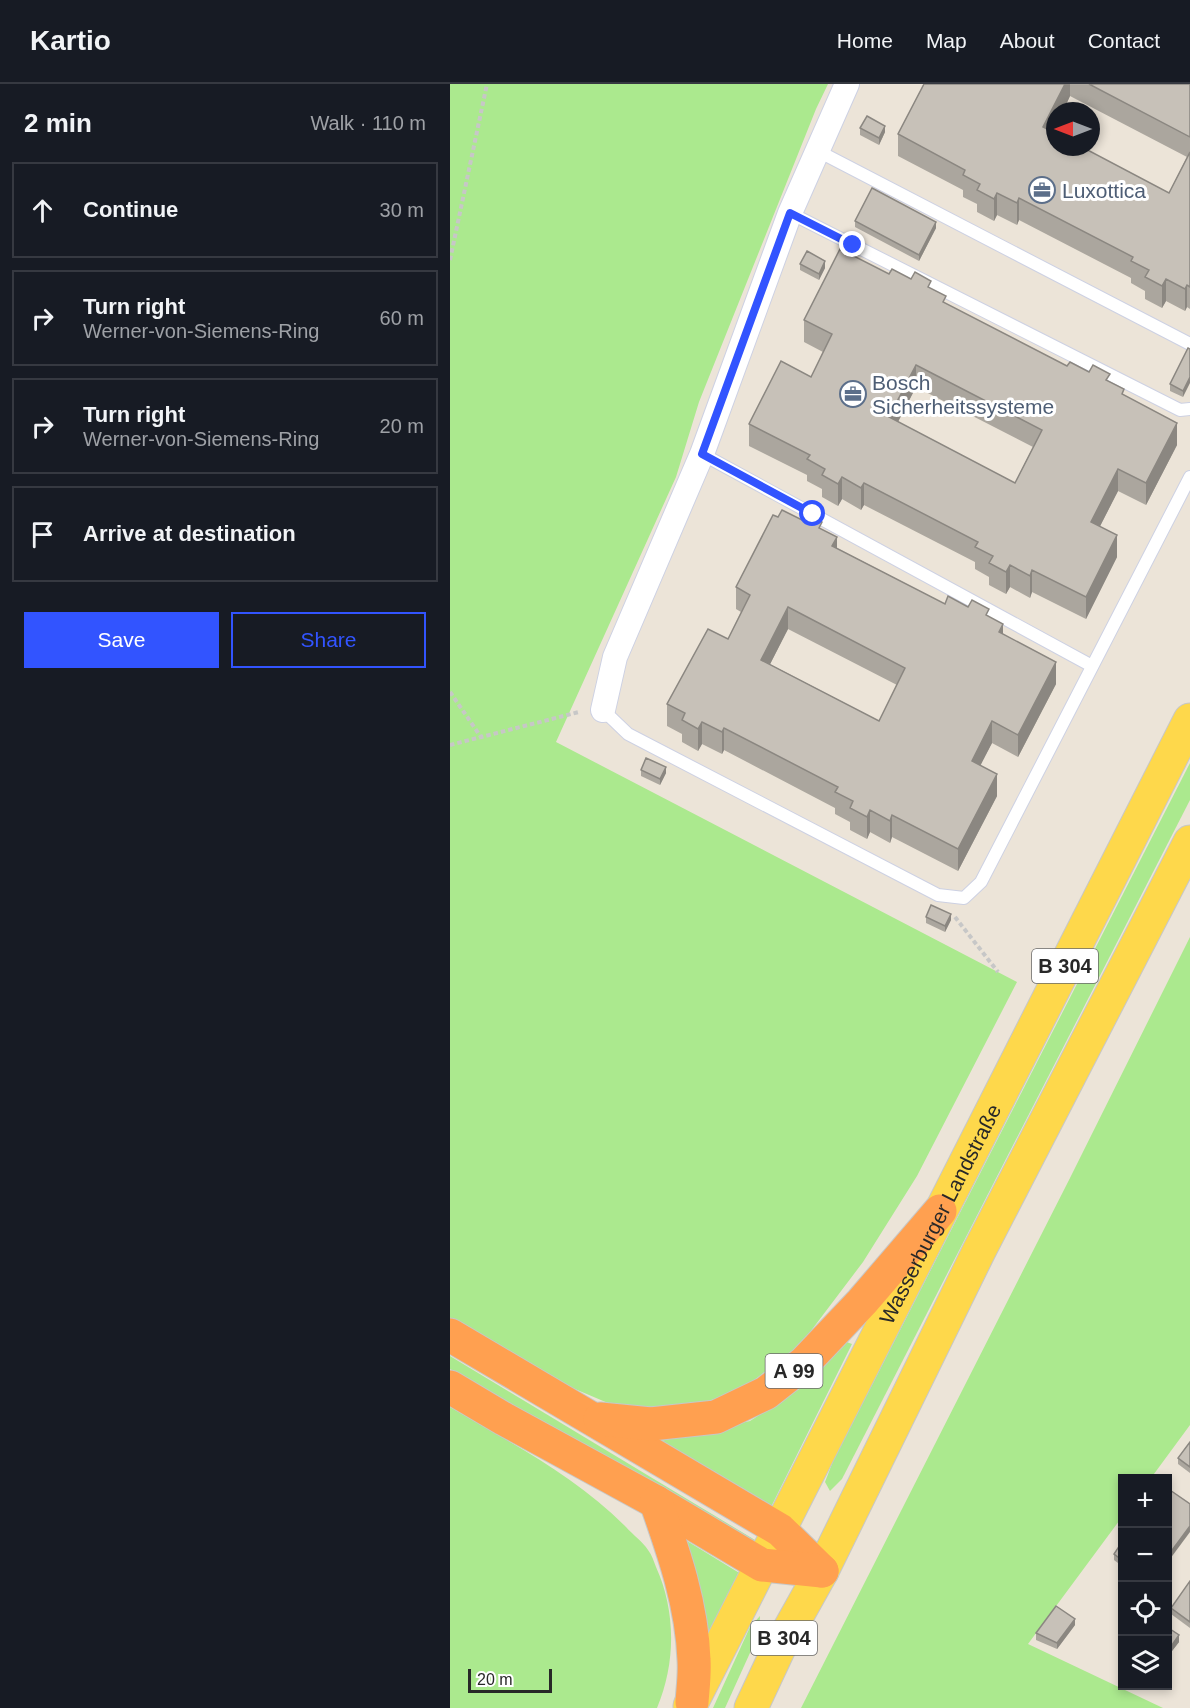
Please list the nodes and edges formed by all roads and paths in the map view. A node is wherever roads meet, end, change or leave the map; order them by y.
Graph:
1 (487, 84) edge
2 (847, 84) edge
3 (816, 150) junction
4 (790, 213) junction
5 (450, 260) edge
6 (1190, 344) edge
7 (1190, 409) edge
8 (702, 454) junction
9 (1190, 477) edge
10 (1092, 666) junction
11 (450, 692) edge
12 (603, 710) junction
13 (1190, 720) edge
14 (481, 737) junction
15 (450, 745) edge
16 (1190, 842) edge
17 (938, 895) junction
18 (998, 972) dead end
19 (940, 1211) junction
20 (450, 1335) edge
21 (450, 1387) edge
22 (591, 1419) junction
23 (656, 1502) junction
24 (780, 1530) junction
25 (762, 1565) junction
26 (822, 1571) junction
27 (691, 1705) edge
28 (751, 1708) edge

1 - 5 path
2 - 3 street
3 - 4 street
3 - 6 lane
4 - 7 lane
4 - 8 street
8 - 10 lane
8 - 12 street
9 - 10 lane
10 - 17 lane
11 - 14 path
12 - 14 path
12 - 17 lane
13 - 19 main road, Wasserburger Landstraße / B 304
14 - 15 path
16 - 26 main road, B 304
17 - 18 path
19 - 22 highway, A 99
19 - 24 main road, Wasserburger Landstraße / B 304
20 - 22 highway, A 99
21 - 23 highway
22 - 24 highway, A 99
23 - 25 highway
23 - 27 highway
24 - 25 main road, Wasserburger Landstraße / B 304
24 - 26 highway, A 99
25 - 26 highway
25 - 27 main road, Wasserburger Landstraße / B 304
26 - 28 main road, B 304

